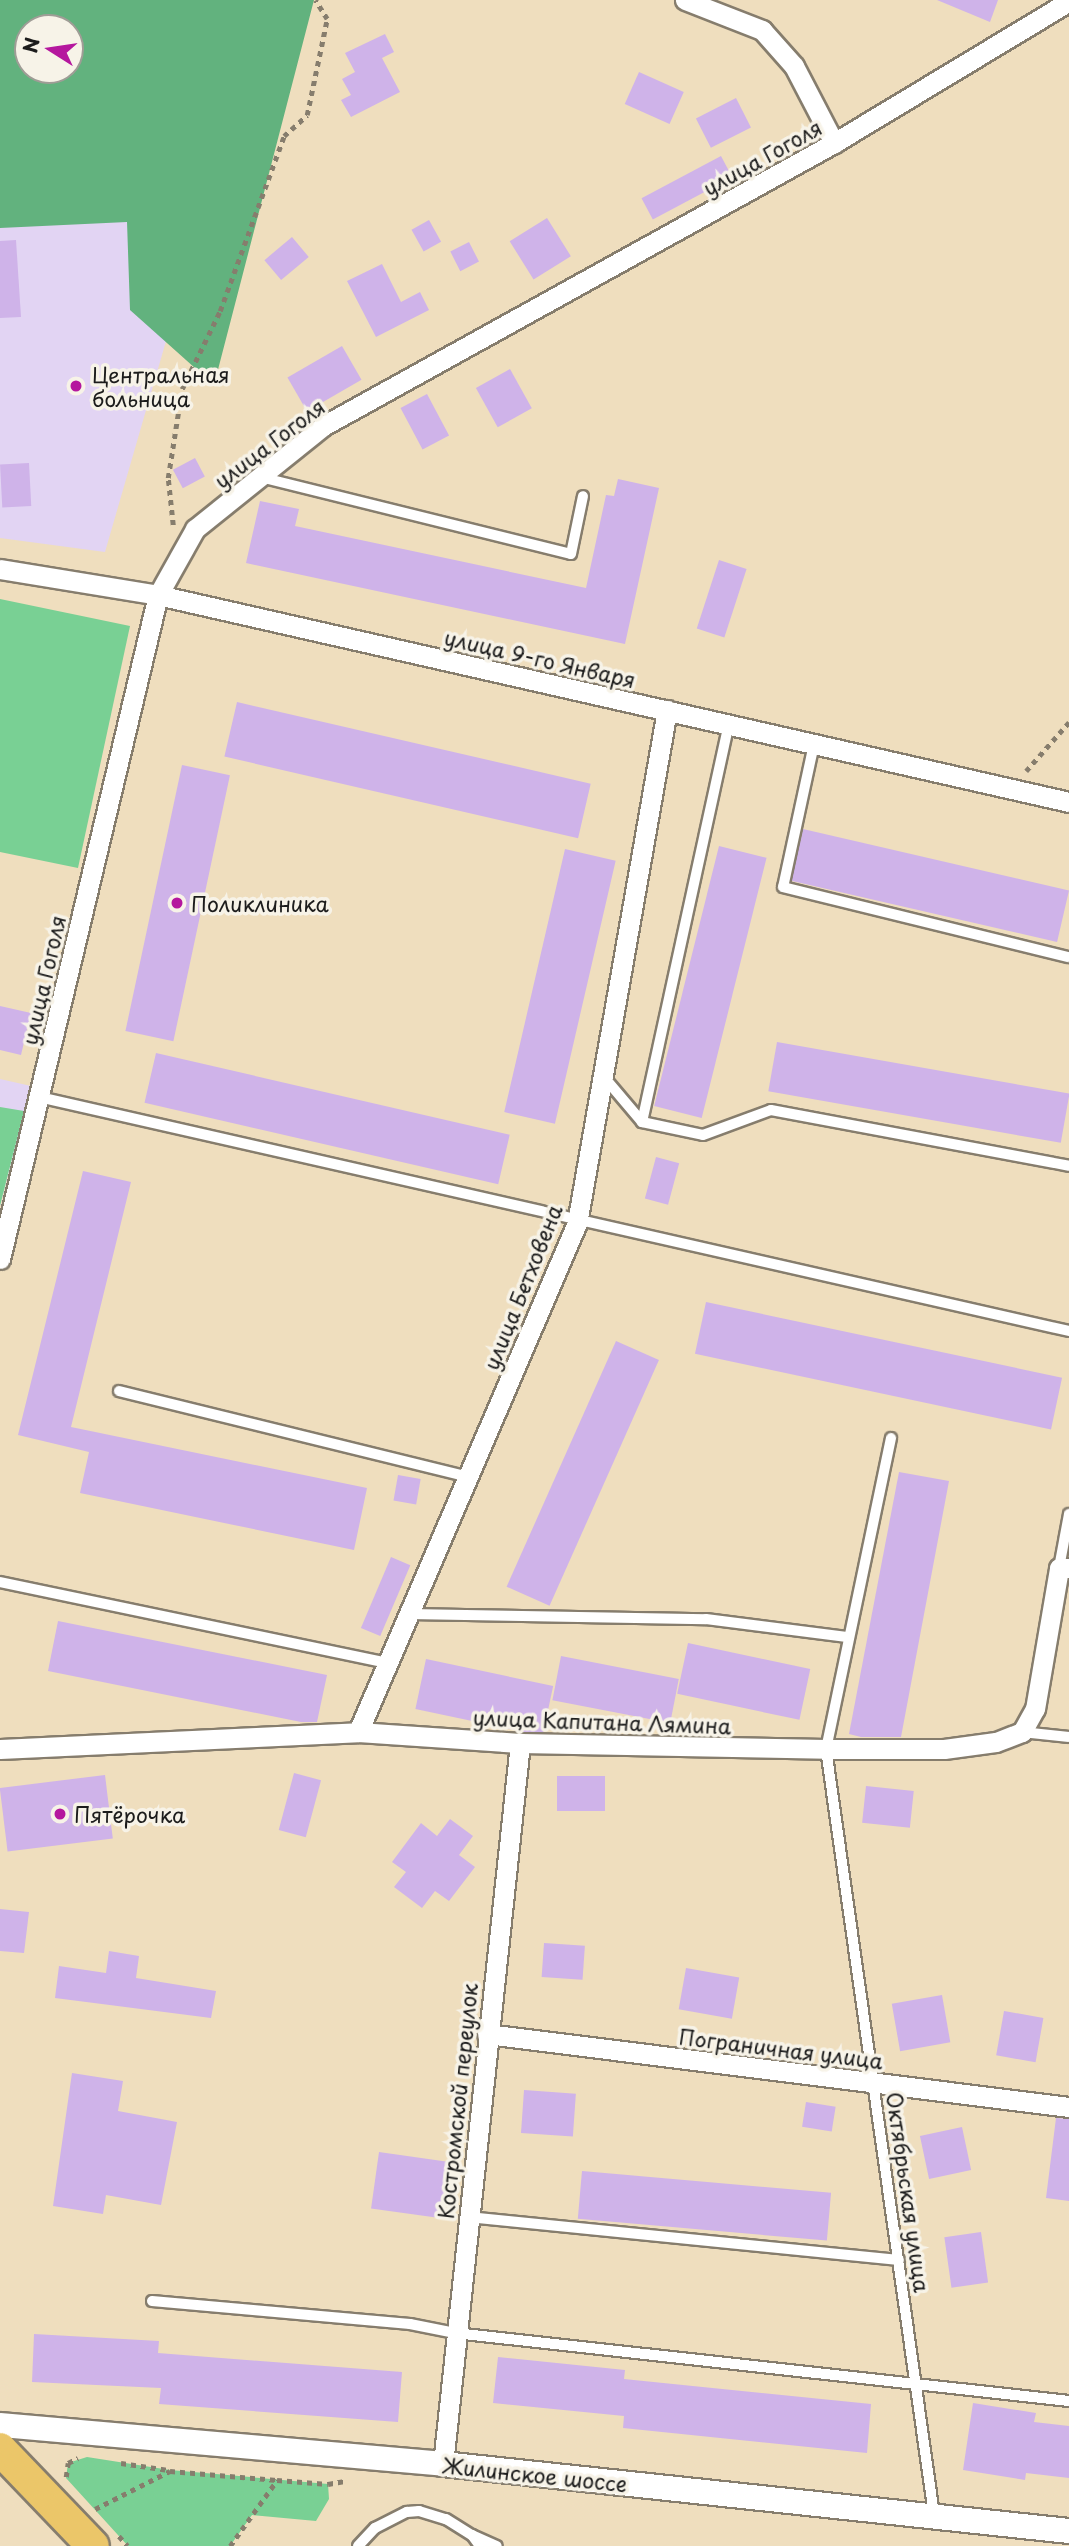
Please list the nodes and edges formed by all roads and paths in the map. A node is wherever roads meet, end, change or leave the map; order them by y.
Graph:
1 (315, 0) edge
2 (685, 0) edge
3 (1069, 1) edge
4 (834, 143) junction
5 (260, 477) junction
6 (583, 496) dead end
7 (177, 561) junction
8 (0, 569) edge
9 (158, 595) junction
10 (667, 710) junction
11 (1069, 722) edge
12 (729, 724) junction
13 (814, 744) junction
14 (1011, 788) junction
15 (1069, 802) edge
16 (1069, 957) edge
17 (603, 1076) junction
18 (39, 1097) junction
19 (642, 1122) junction
20 (1069, 1166) edge
21 (577, 1223) junction
22 (0, 1259) edge
23 (1069, 1331) edge
24 (119, 1391) dead end
25 (891, 1438) dead end
26 (468, 1477) junction
27 (1069, 1514) edge
28 (1064, 1568) edge
29 (0, 1582) edge
30 (409, 1614) junction
31 (848, 1637) junction
32 (388, 1663) junction
33 (358, 1732) junction
34 (1021, 1732) junction
35 (1069, 1737) edge
36 (520, 1743) junction
37 (0, 1749) edge
38 (826, 1749) junction
39 (487, 2035) junction
40 (874, 2083) junction
41 (1069, 2107) edge
42 (468, 2217) junction
43 (899, 2260) junction
44 (152, 2301) dead end
45 (455, 2333) junction
46 (916, 2385) junction
47 (1069, 2401) edge
48 (0, 2425) edge
49 (0, 2449) edge
50 (71, 2449) dead end
51 (85, 2450) dead end
52 (87, 2457) dead end
53 (111, 2461) dead end
54 (443, 2465) junction
55 (170, 2470) junction
56 (60, 2472) dead end
57 (335, 2475) dead end
58 (66, 2478) junction
59 (277, 2480) junction
60 (73, 2486) dead end
61 (87, 2502) dead end
62 (94, 2510) junction
63 (934, 2516) junction
64 (102, 2531) edge
65 (1069, 2531) edge
66 (472, 2535) junction
67 (128, 2546) edge
68 (230, 2546) edge
69 (358, 2546) edge
70 (480, 2546) edge
71 (497, 2546) edge

1 - 7 path
2 - 4 street
3 - 4 street, улица Гоголя
4 - 5 street, улица Гоголя
5 - 6 lane
5 - 7 street, улица Гоголя
7 - 9 street, улица Гоголя
8 - 9 street, улица 9-го Января
9 - 10 street, улица 9-го Января
9 - 18 street, улица Гоголя
10 - 12 street, улица 9-го Января
10 - 17 street, улица Бетховена
11 - 14 path
12 - 13 street, улица 9-го Января
12 - 19 lane
13 - 14 street, улица 9-го Января
13 - 16 lane
14 - 15 street, улица 9-го Января
17 - 19 lane
17 - 21 street, улица Бетховена
18 - 21 lane
18 - 22 street, улица Гоголя
19 - 20 lane
21 - 23 lane
21 - 26 street, улица Бетховена
24 - 26 lane
25 - 31 lane, Октябрьская улица
26 - 30 street, улица Бетховена
27 - 28 lane
28 - 34 street
29 - 32 lane
30 - 31 lane
30 - 32 street, улица Бетховена
31 - 38 lane, Октябрьская улица
32 - 33 street, улица Бетховена
33 - 36 street, улица Капитана Лямина
33 - 37 street, улица Капитана Лямина
34 - 35 lane
34 - 38 street, улица Капитана Лямина
36 - 38 street, улица Капитана Лямина
36 - 39 street, Костромской переулок
38 - 40 lane, Октябрьская улица
39 - 40 street, Пограничная улица
39 - 42 street, Костромской переулок
40 - 41 street, Пограничная улица
40 - 43 lane, Октябрьская улица
42 - 43 lane
42 - 45 street, Костромской переулок
43 - 46 lane, Октябрьская улица
44 - 45 lane
45 - 46 lane
45 - 54 street, Костромской переулок
46 - 47 lane
46 - 63 lane, Октябрьская улица
48 - 54 street, Жилинское шоссе
49 - 64 main road
50 - 51 path
52 - 58 path
53 - 55 path
54 - 63 street, Жилинское шоссе
55 - 59 path
55 - 62 path
56 - 58 path
57 - 59 path
58 - 60 path
59 - 68 path
61 - 62 path
62 - 64 path
63 - 65 street, Жилинское шоссе
64 - 67 path
66 - 69 lane
66 - 70 lane
66 - 71 lane

